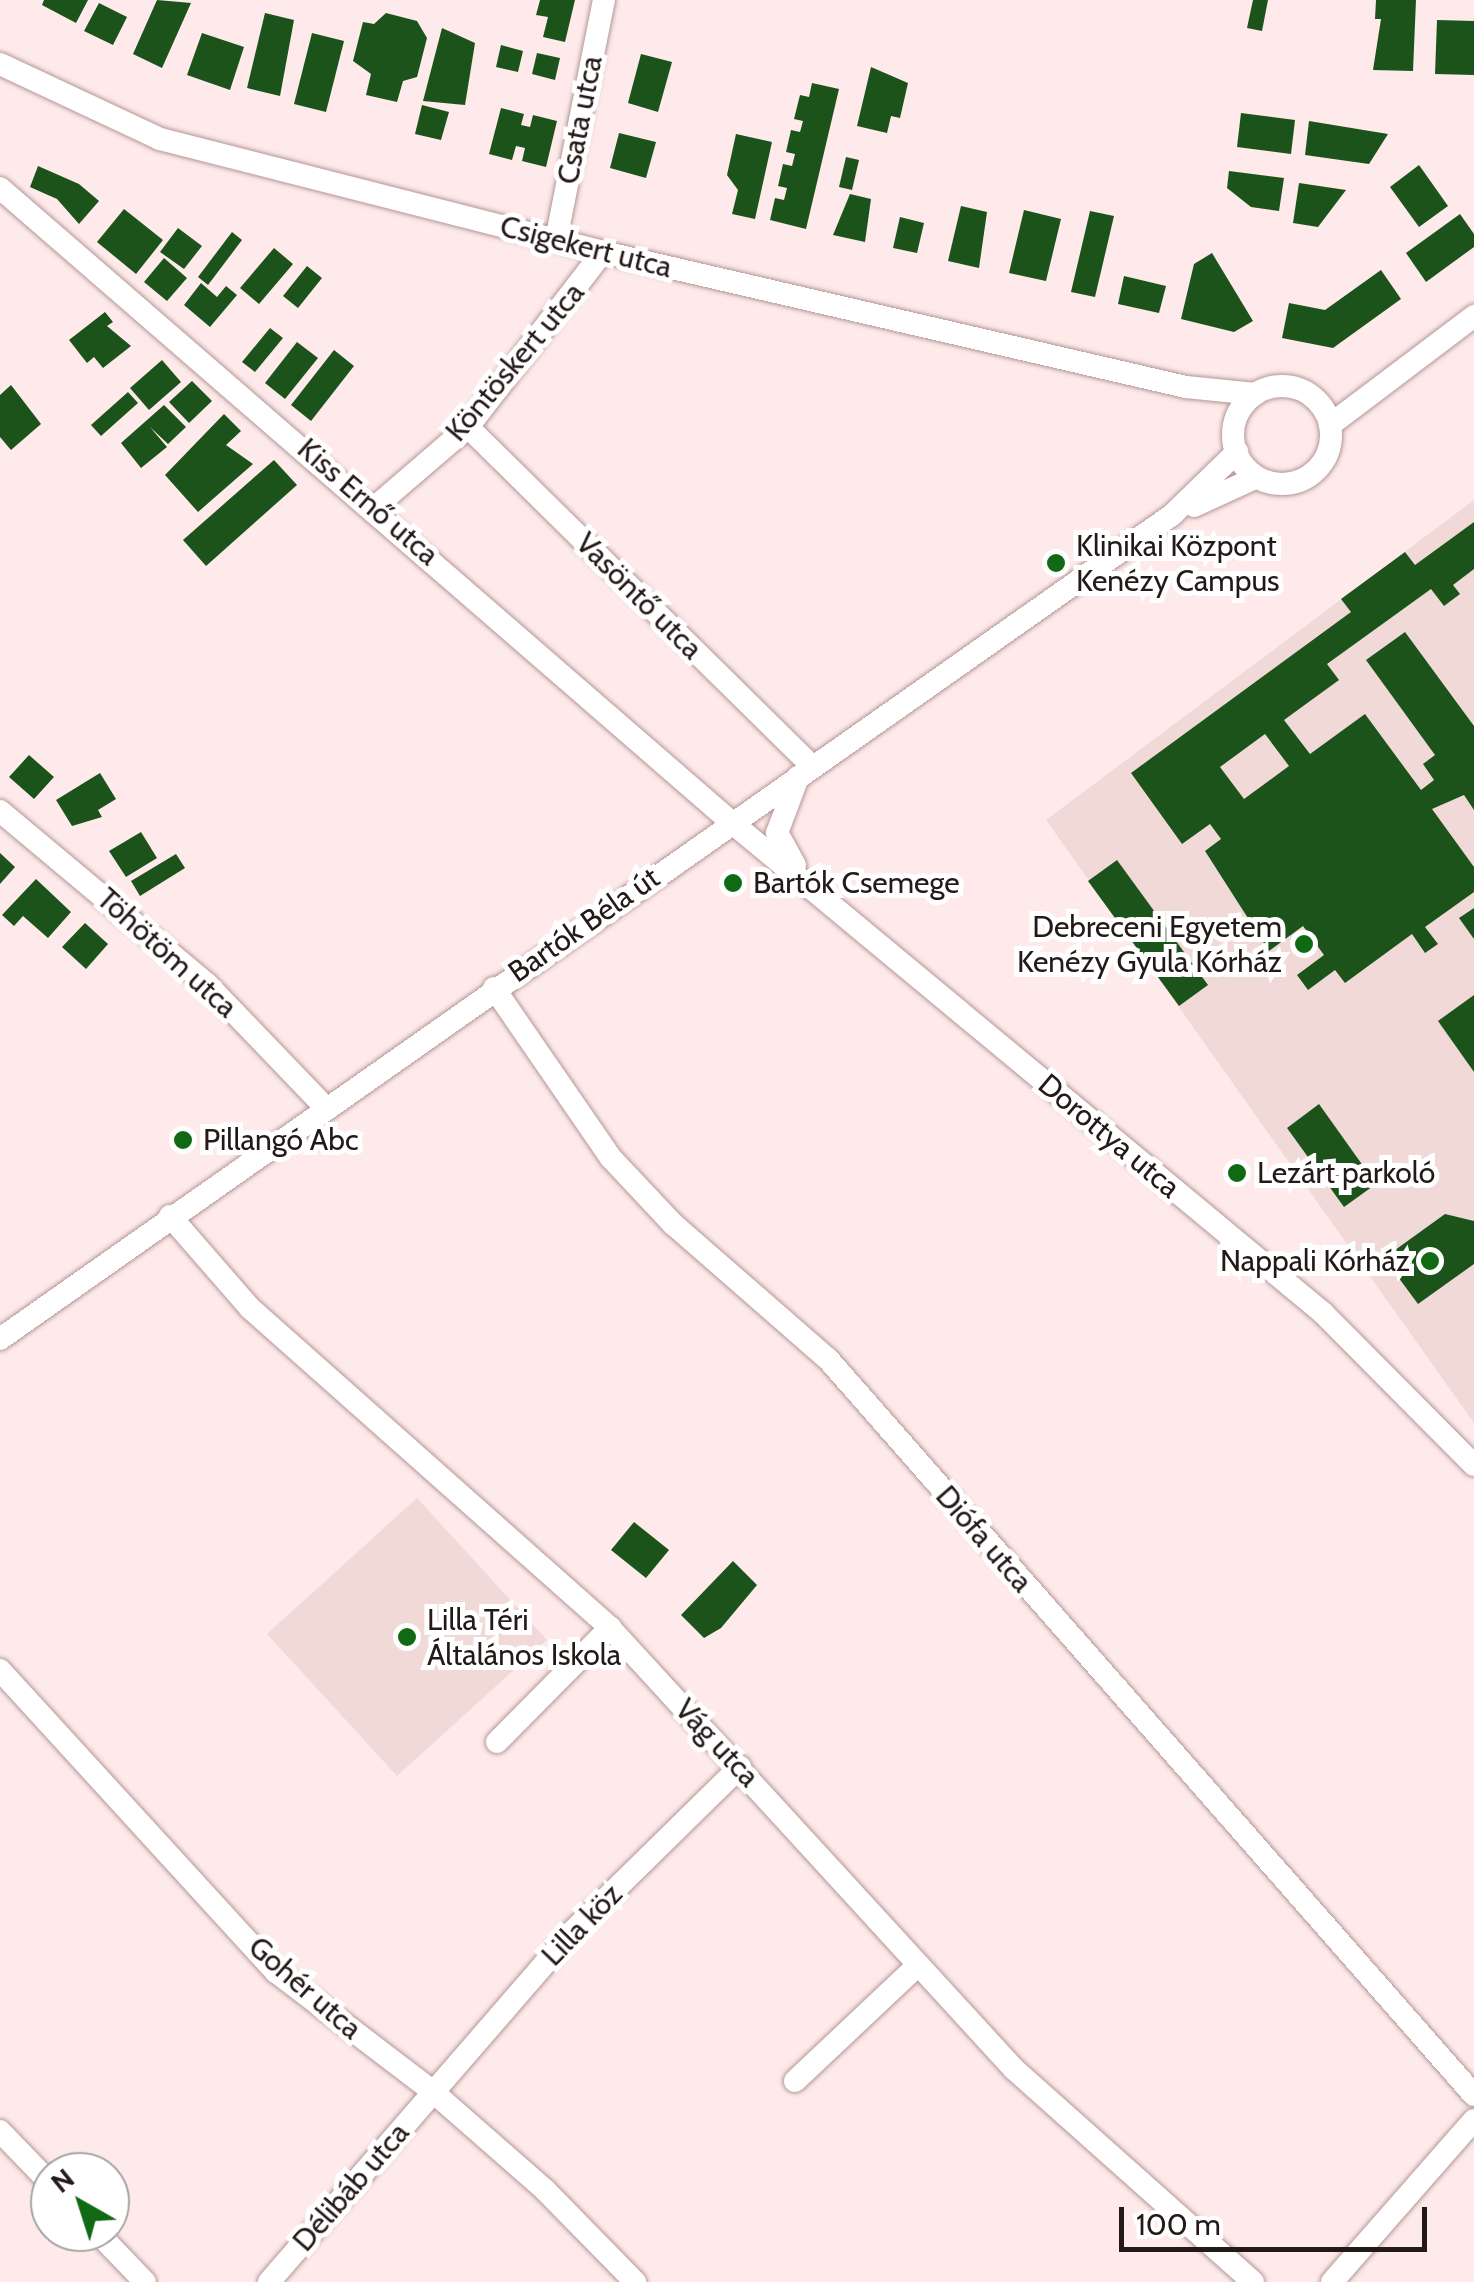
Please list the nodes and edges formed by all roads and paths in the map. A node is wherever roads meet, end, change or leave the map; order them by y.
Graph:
1 (604, 0) edge
2 (0, 64) edge
3 (0, 188) edge
4 (556, 240) junction
5 (603, 252) junction
6 (1474, 316) edge
7 (1388, 378) junction
8 (1186, 387) junction
9 (1256, 394) junction
10 (1315, 398) junction
11 (1236, 420) junction
12 (1330, 425) junction
13 (468, 427) junction
14 (1236, 452) junction
15 (1257, 477) junction
16 (375, 507) junction
17 (1172, 515) junction
18 (806, 767) junction
19 (0, 811) edge
20 (730, 821) junction
21 (820, 894) junction
22 (494, 988) junction
23 (324, 1106) junction
24 (170, 1216) junction
25 (0, 1340) edge
26 (1474, 1466) edge
27 (610, 1628) junction
28 (0, 1670) edge
29 (497, 1742) dead end
30 (740, 1767) junction
31 (918, 1966) junction
32 (796, 2081) dead end
33 (432, 2091) junction
34 (1474, 2094) edge
35 (1474, 2120) edge
36 (0, 2131) edge
37 (30, 2162) edge
38 (117, 2252) edge
39 (146, 2282) edge
40 (269, 2282) edge
41 (634, 2282) edge
42 (1254, 2282) edge
43 (1332, 2282) edge

1 - 4 street, Csata utca
2 - 4 street, Csigekert utca
3 - 16 street, Kiss Ernő utca
4 - 5 street, Csigekert utca
5 - 8 street, Csigekert utca
5 - 13 street, Köntöskert utca
6 - 7 street
7 - 10 street
7 - 12 street
8 - 9 street
8 - 11 street
9 - 10 street
9 - 11 street
10 - 12 street
11 - 14 street
12 - 15 street
13 - 16 street, Köntöskert utca
13 - 18 street, Vasöntő utca
14 - 15 street
14 - 17 street
15 - 17 street
16 - 20 street, Kiss Ernő utca
17 - 18 street, Bartók Béla út
18 - 20 street, Bartók Béla út
18 - 21 street
19 - 23 street, Töhötöm utca
20 - 21 street, Dorottya utca
20 - 22 street, Bartók Béla út
21 - 26 street, Dorottya utca
22 - 23 street, Bartók Béla út
22 - 34 street, Diófa utca
23 - 24 street, Bartók Béla út
24 - 25 street, Bartók Béla út
24 - 27 street, Vág utca
27 - 29 street
27 - 30 street, Vág utca
28 - 33 street, Gohér utca
30 - 31 street, Vág utca
30 - 33 street, Lilla köz
31 - 32 street
31 - 42 street, Vág utca
33 - 40 street, Délibáb utca
33 - 41 street, Gohér utca
35 - 43 street
36 - 37 street
38 - 39 street

